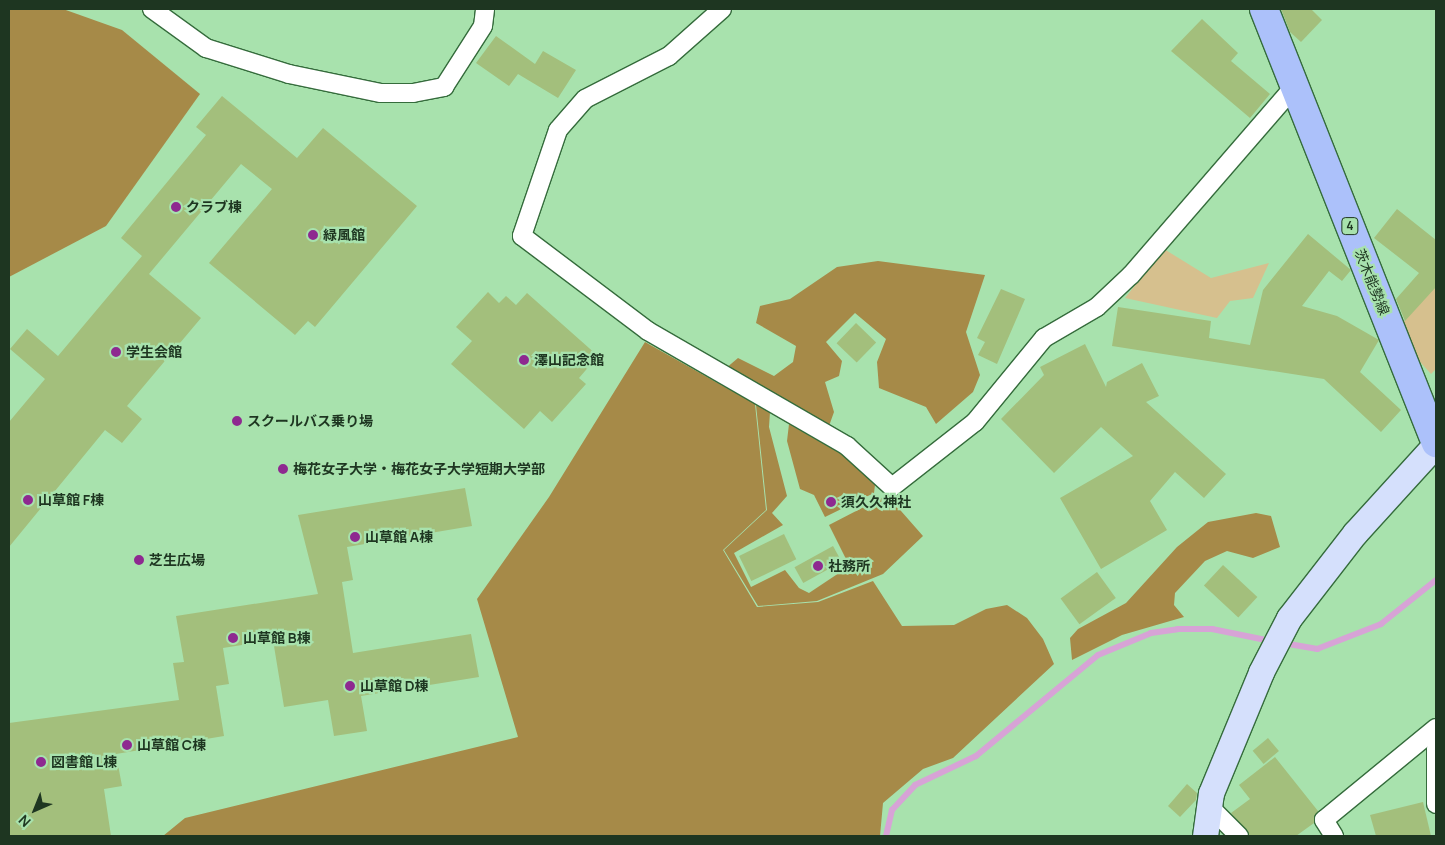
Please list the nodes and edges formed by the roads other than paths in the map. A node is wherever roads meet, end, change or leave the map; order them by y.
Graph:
1 (152, 9) edge
2 (485, 9) edge
3 (722, 9) edge
4 (1264, 9) edge
5 (1295, 86) junction
6 (1436, 444) edge
7 (1436, 728) edge
8 (1436, 748) edge
9 (1436, 804) edge
10 (1210, 807) junction
11 (1205, 836) edge
12 (1239, 836) edge
13 (1334, 836) edge

1 - 2 street
3 - 5 street
4 - 5 main road, 茨木能勢線 / 4
5 - 6 main road, 茨木能勢線 / 4
6 - 10 street
7 - 13 street
8 - 9 street
10 - 11 street
10 - 12 street

